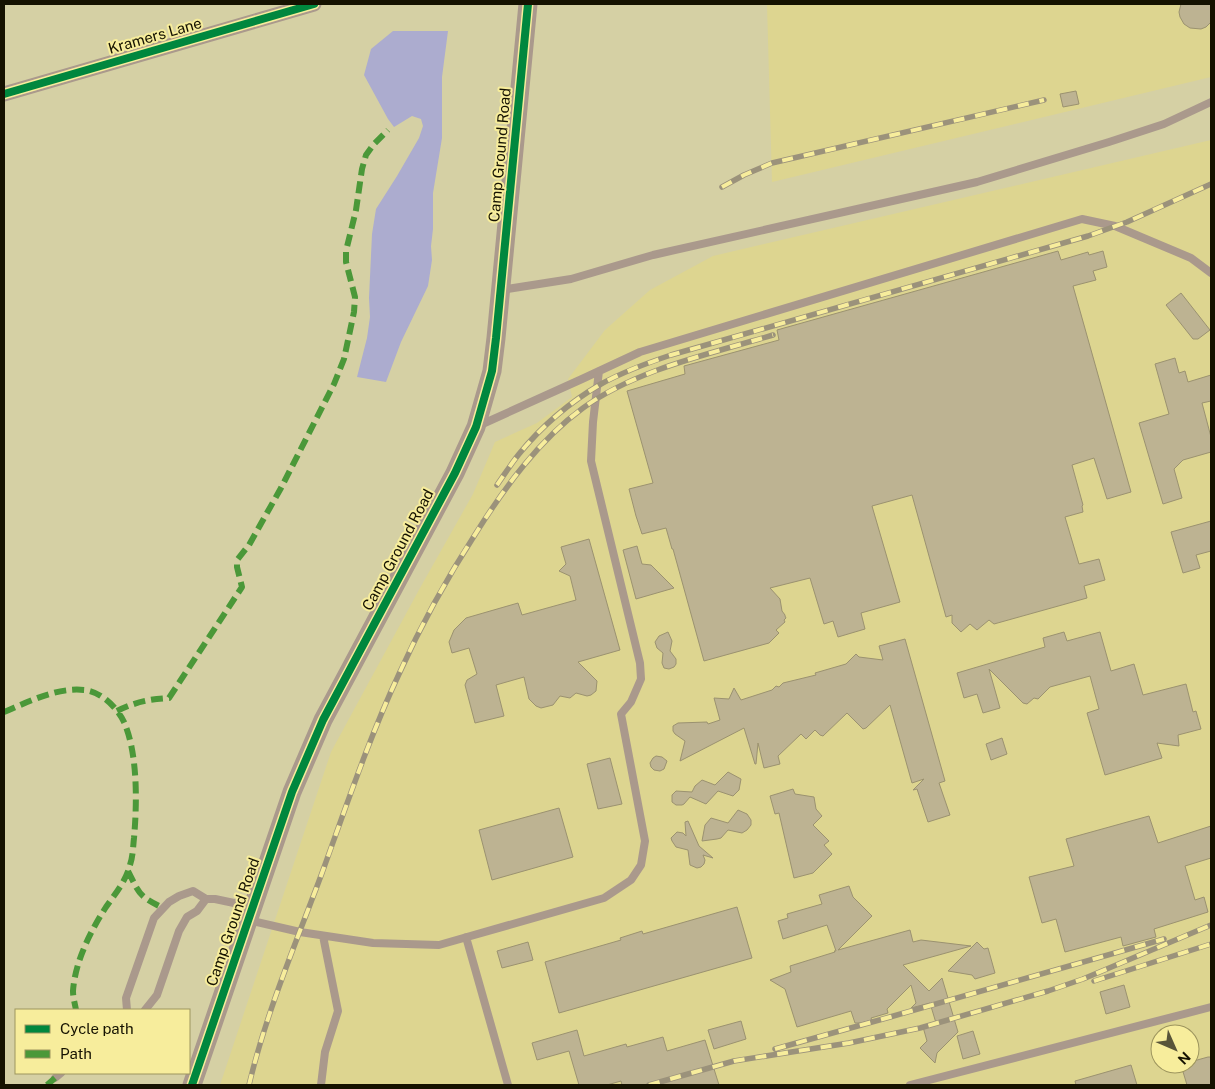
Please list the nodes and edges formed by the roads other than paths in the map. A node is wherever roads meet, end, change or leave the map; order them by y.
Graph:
1 (314, 4) edge
2 (528, 4) edge
3 (4, 94) edge
4 (1211, 102) edge
5 (1211, 272) edge
6 (501, 290) junction
7 (599, 371) junction
8 (476, 427) junction
9 (206, 899) junction
10 (250, 913) junction
11 (323, 936) junction
12 (466, 937) junction
13 (1211, 1007) edge
14 (127, 1009) edge
15 (146, 1009) edge
16 (192, 1085) edge
17 (321, 1085) edge
18 (508, 1085) edge
19 (910, 1085) edge

1 - 3 street, Kramers Lane
2 - 6 street, Camp Ground Road
4 - 6 lane
5 - 7 lane
6 - 8 street, Camp Ground Road
7 - 8 lane
7 - 12 lane
8 - 10 street, Camp Ground Road
9 - 10 lane
9 - 14 lane
9 - 15 lane
10 - 11 lane
10 - 16 street, Camp Ground Road
11 - 12 lane
11 - 17 lane
12 - 18 lane
13 - 19 lane

